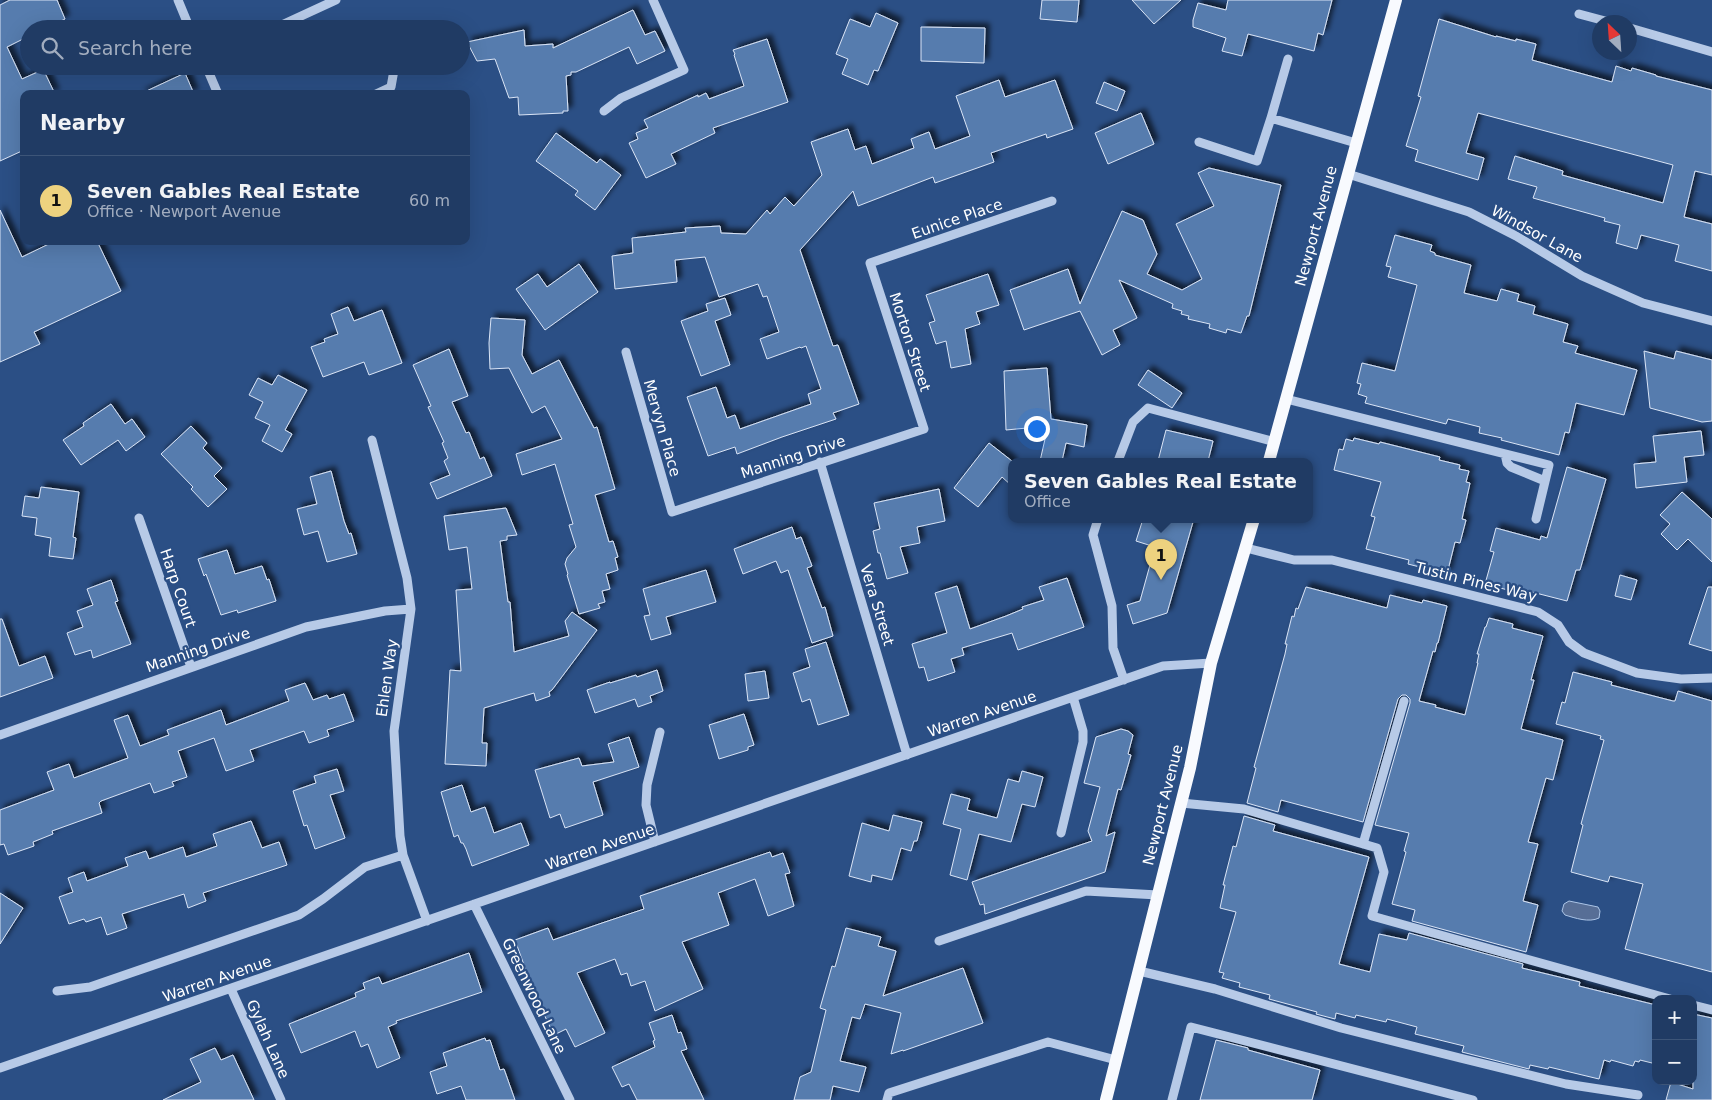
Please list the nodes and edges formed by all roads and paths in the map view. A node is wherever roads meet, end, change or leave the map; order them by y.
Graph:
1 (178, 0) edge
2 (336, 0) edge
3 (653, 0) edge
4 (1396, 0) edge
5 (1579, 14) dead end
6 (1592, 17) edge
7 (186, 20) edge
8 (293, 20) edge
9 (1637, 30) edge
10 (1712, 52) edge
11 (1288, 59) dead end
12 (210, 75) edge
13 (393, 75) edge
14 (216, 90) edge
15 (385, 90) edge
16 (604, 111) dead end
17 (1271, 118) junction
18 (1199, 142) dead end
19 (1356, 143) junction
20 (1348, 174) junction
21 (1052, 202) dead end
22 (870, 263) joint
23 (1712, 322) edge
24 (626, 352) dead end
25 (1286, 399) junction
26 (924, 429) joint
27 (372, 440) dead end
28 (1275, 442) junction
29 (1505, 454) junction
30 (1119, 458) edge
31 (1270, 458) edge
32 (820, 462) junction
33 (1545, 481) junction
34 (672, 512) joint
35 (139, 518) dead end
36 (1536, 519) dead end
37 (1097, 523) edge
38 (1253, 523) edge
39 (1246, 548) junction
40 (410, 609) junction
41 (1210, 663) junction
42 (191, 667) junction
43 (1712, 678) edge
44 (1124, 680) junction
45 (1073, 697) junction
46 (1404, 701) dead end
47 (660, 732) dead end
48 (0, 735) edge
49 (907, 755) junction
50 (1181, 803) junction
51 (1061, 833) dead end
52 (655, 842) junction
53 (1363, 844) junction
54 (403, 855) junction
55 (1158, 895) junction
56 (474, 904) junction
57 (427, 921) junction
58 (938, 941) dead end
59 (1139, 971) junction
60 (231, 989) junction
61 (57, 991) dead end
62 (1656, 995) edge
63 (1697, 1006) edge
64 (1712, 1010) edge
65 (1116, 1060) junction
66 (0, 1068) edge
67 (1638, 1096) dead end
68 (281, 1100) edge
69 (570, 1100) edge
70 (887, 1100) edge
71 (1106, 1100) edge
72 (1172, 1100) edge
73 (1473, 1100) edge

1 - 7 street
2 - 8 street
3 - 16 street
4 - 19 main road, Newport Avenue
5 - 6 street
9 - 10 street
11 - 17 street
12 - 14 street
13 - 15 street
17 - 18 street
17 - 19 street
19 - 20 main road, Newport Avenue
20 - 23 street, Windsor Lane
20 - 25 main road, Newport Avenue
21 - 22 street, Eunice Place
22 - 26 street, Morton Street
24 - 34 street, Mervyn Place
25 - 28 main road, Newport Avenue
25 - 29 street
26 - 32 street, Manning Drive
27 - 40 street, Ehlen Way
28 - 30 street
28 - 31 main road, Newport Avenue
29 - 33 street
29 - 33 street
32 - 34 street, Manning Drive
32 - 49 street, Vera Street
33 - 36 street
35 - 42 street, Harp Court
37 - 44 street
38 - 39 main road, Newport Avenue
39 - 41 main road, Newport Avenue
39 - 43 street, Tustin Pines Way
40 - 42 street, Manning Drive
40 - 54 street, Ehlen Way
41 - 44 street, Warren Avenue
41 - 50 main road, Newport Avenue
42 - 48 street, Manning Drive
44 - 45 street, Warren Avenue
45 - 49 street, Warren Avenue
45 - 51 street
46 - 53 street
47 - 52 street
49 - 52 street, Warren Avenue
50 - 53 street
50 - 55 main road, Newport Avenue
52 - 56 street, Warren Avenue
53 - 62 street
54 - 57 street, Ehlen Way
54 - 61 street
55 - 58 street
55 - 59 main road, Newport Avenue
56 - 57 street, Warren Avenue
56 - 69 street, Greenwood Lane
57 - 60 street, Warren Avenue
59 - 65 main road, Newport Avenue
59 - 67 street
60 - 66 street, Warren Avenue
60 - 68 street, Gylah Lane
63 - 64 street
65 - 70 street
65 - 71 main road, Newport Avenue
72 - 73 street

